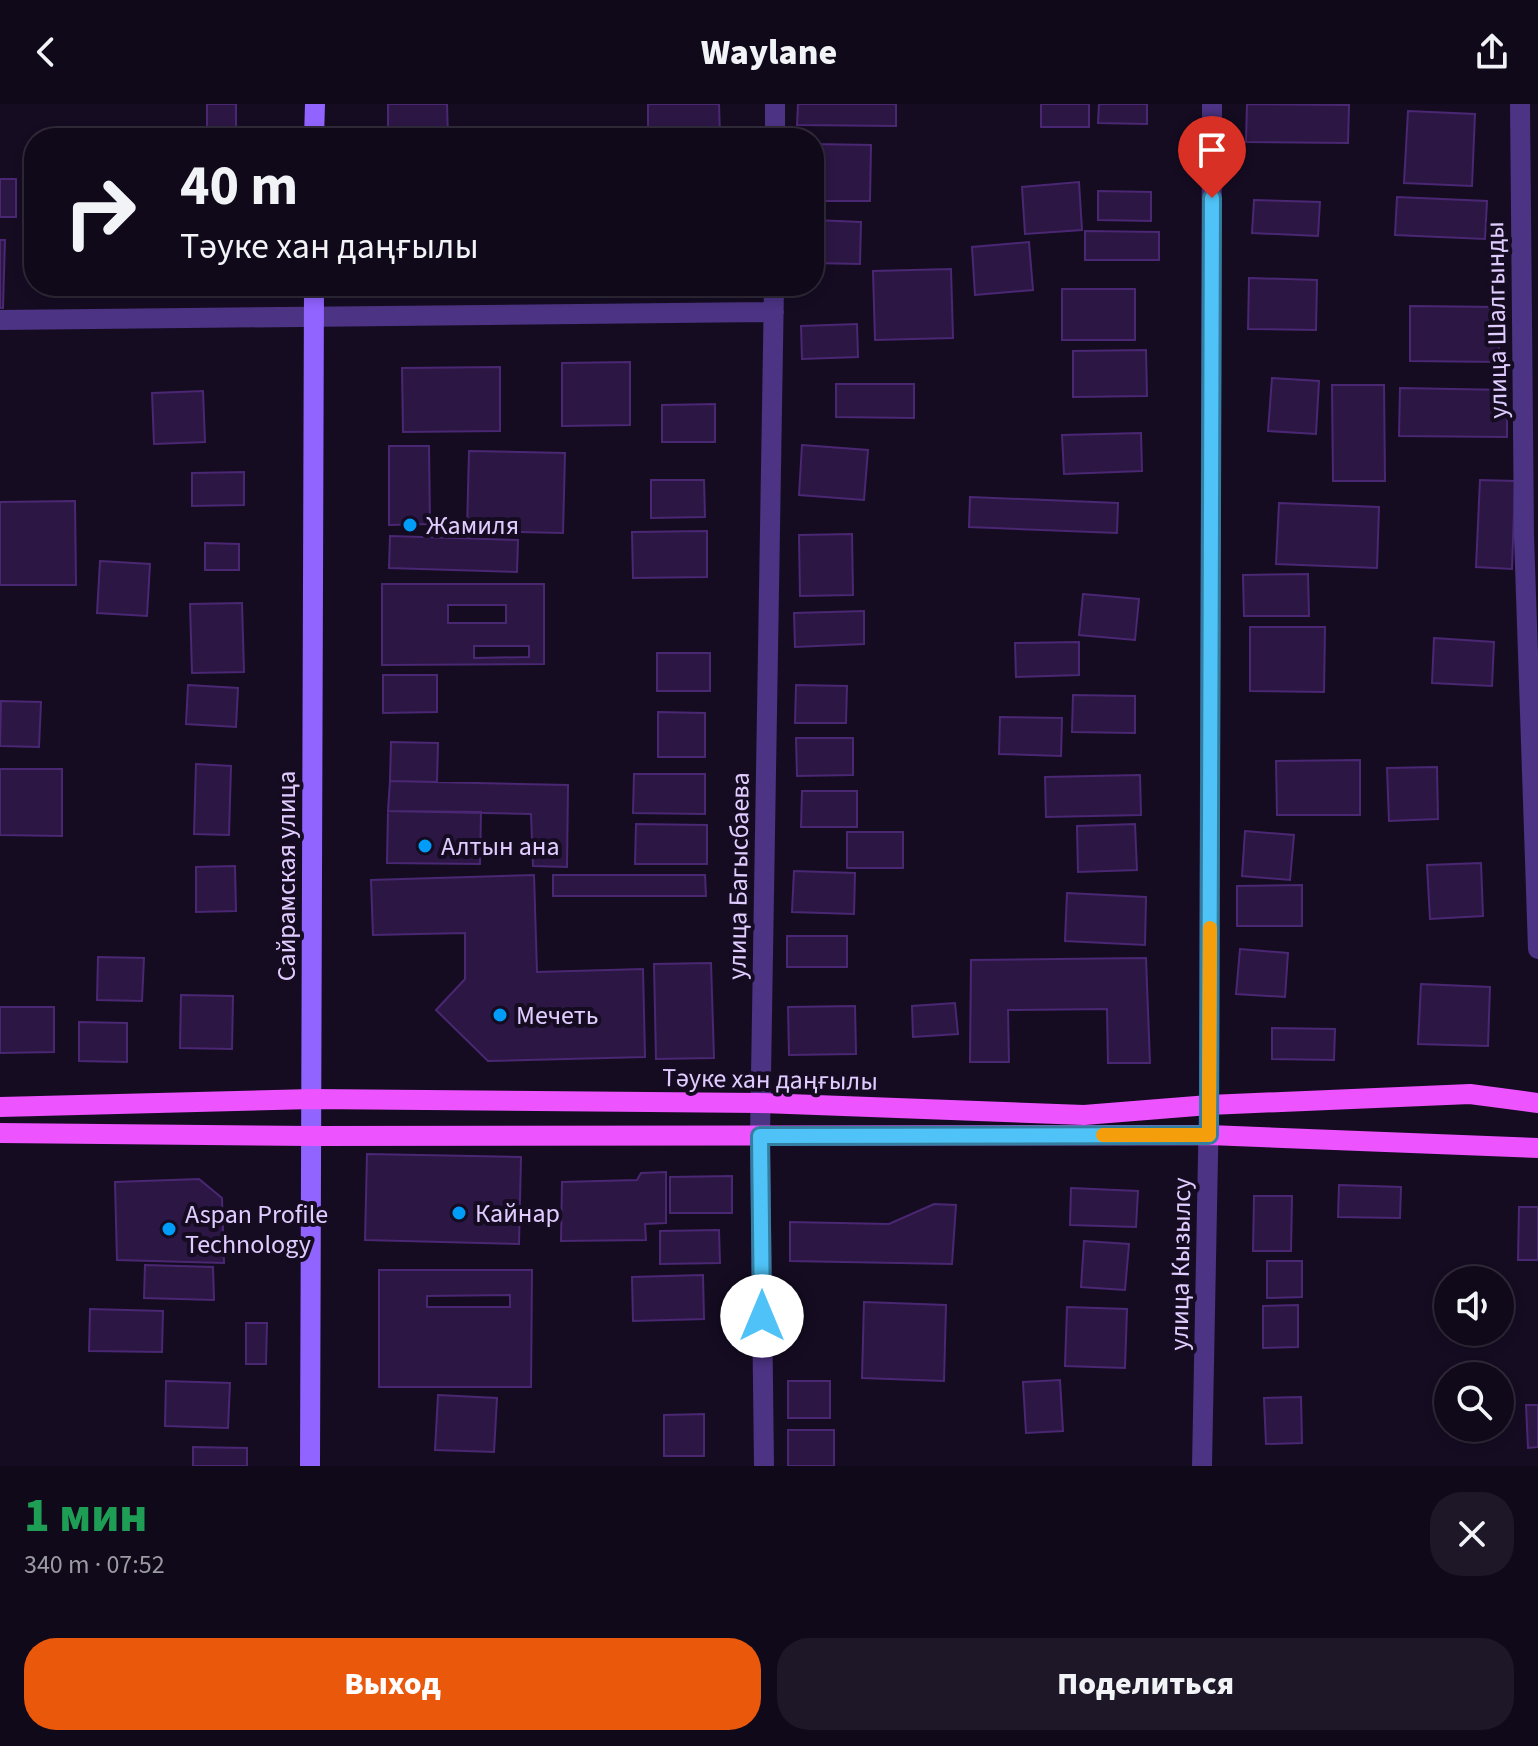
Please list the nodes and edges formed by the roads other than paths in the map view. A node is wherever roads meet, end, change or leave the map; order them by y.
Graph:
1 (315, 104) edge
2 (775, 104) edge
3 (1212, 104) edge
4 (1520, 104) edge
5 (314, 128) edge
6 (775, 128) edge
7 (314, 296) edge
8 (774, 296) edge
9 (774, 312) junction
10 (1530, 314) edge
11 (313, 316) junction
12 (0, 320) edge
13 (1531, 535) edge
14 (1538, 949) edge
15 (312, 1099) junction
16 (760, 1103) junction
17 (1538, 1103) edge
18 (1209, 1105) junction
19 (0, 1107) edge
20 (0, 1133) edge
21 (1209, 1135) junction
22 (311, 1136) junction
23 (760, 1136) junction
24 (1538, 1148) edge
25 (310, 1466) edge
26 (764, 1466) edge
27 (1202, 1466) edge

1 - 5 main road
2 - 6 street
3 - 18 street, улица Кызылсу
4 - 10 street, улица Шалгынды
7 - 11 main road, Сайрамская улица
8 - 9 street, улица Багысбаева
9 - 11 street
9 - 16 street, улица Багысбаева
10 - 13 street, улица Шалгынды
11 - 12 street
11 - 15 main road, Сайрамская улица
13 - 14 street, улица Шалгынды
15 - 16 main road, Тәуке хан даңғылы
15 - 19 main road, Тәуке хан даңғылы
15 - 22 main road, Сайрамская улица
16 - 18 main road, Тәуке хан даңғылы
16 - 23 street, улица Багысбаева
17 - 18 main road, Тәуке хан даңғылы
18 - 21 street, улица Кызылсу
20 - 22 main road
21 - 23 main road
21 - 24 main road
21 - 27 street, улица Кызылсу
22 - 23 main road
22 - 25 main road, Сайрамская улица
23 - 26 street, улица Багысбаева

